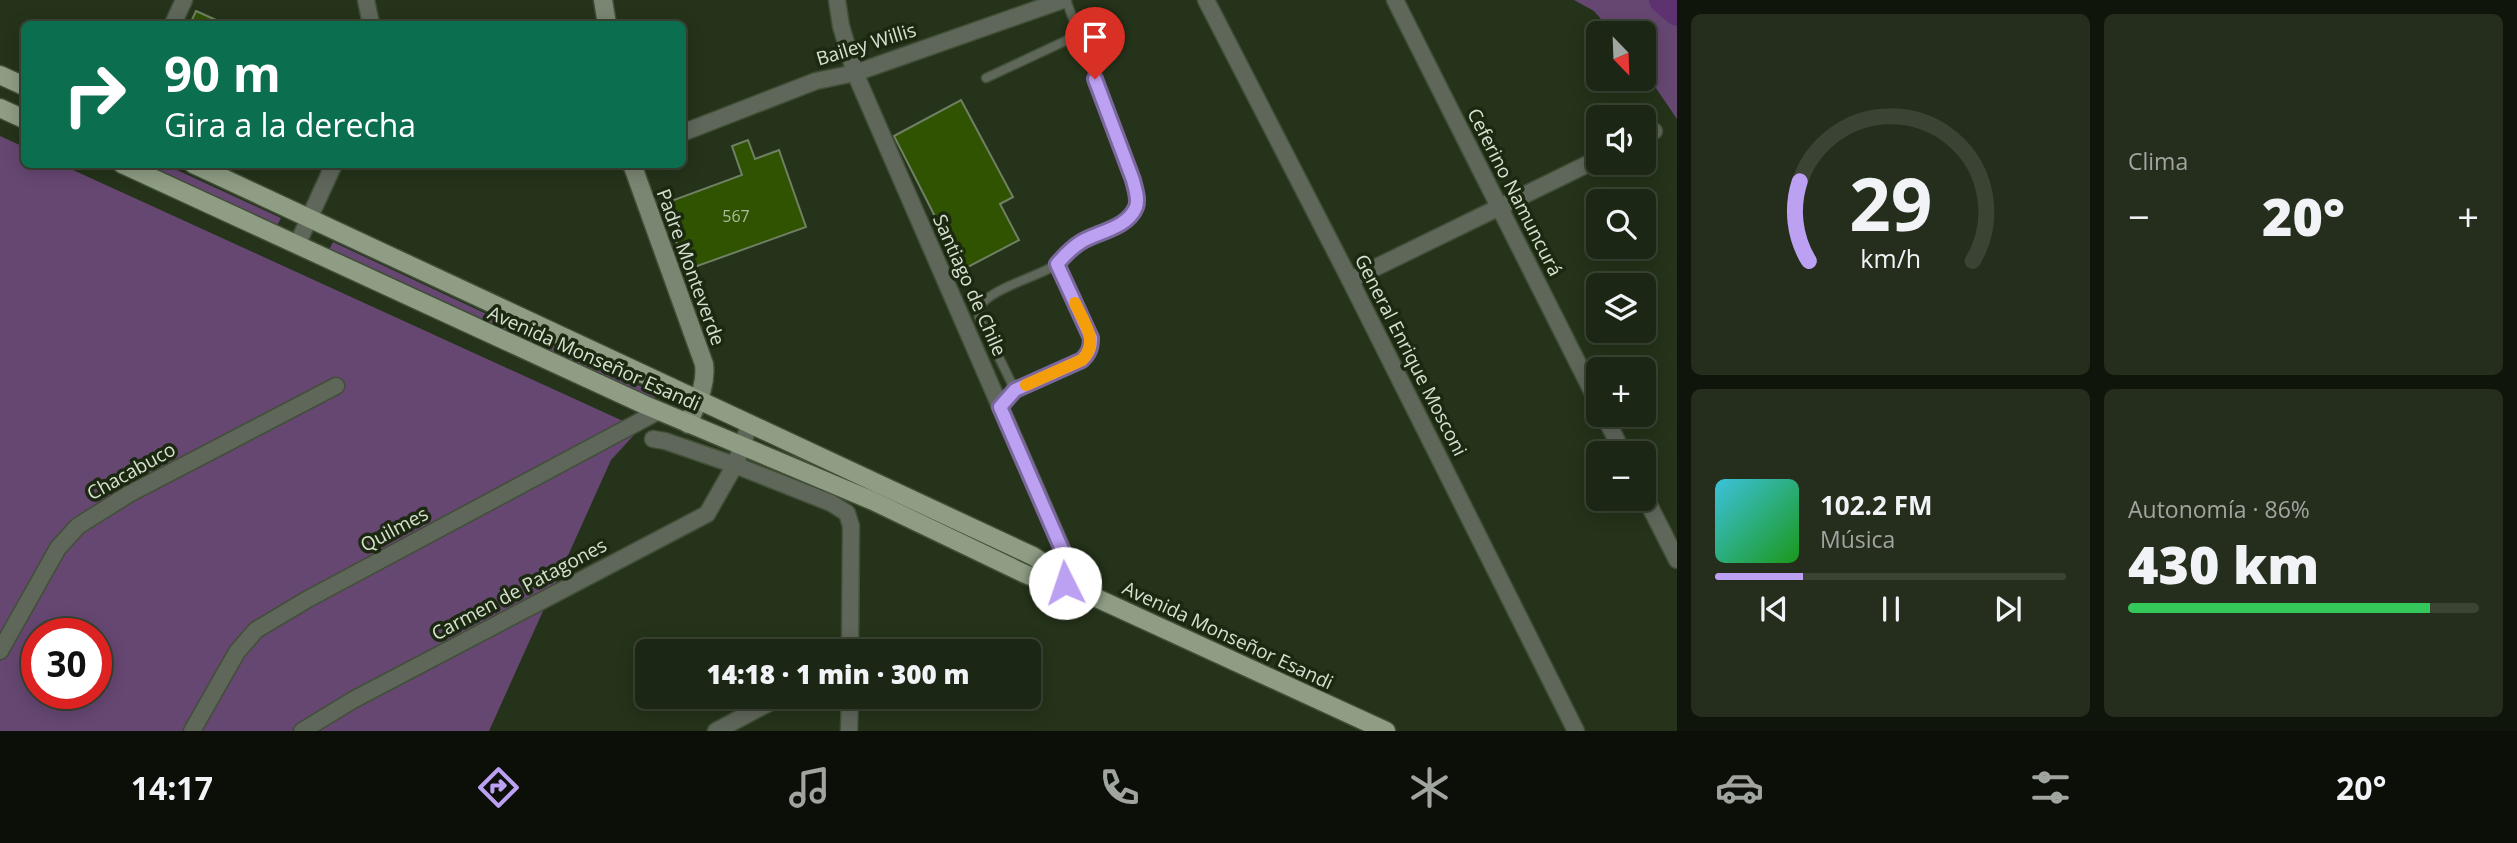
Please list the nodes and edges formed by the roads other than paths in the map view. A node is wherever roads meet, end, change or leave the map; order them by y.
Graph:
1 (184, 0) edge
2 (366, 0) edge
3 (603, 0) edge
4 (837, 0) edge
5 (1065, 0) edge
6 (1206, 0) edge
7 (1395, 0) edge
8 (174, 21) edge
9 (370, 21) edge
10 (606, 21) edge
11 (1078, 35) junction
12 (855, 73) junction
13 (0, 75) edge
14 (986, 78) dead end
15 (21, 85) edge
16 (0, 108) edge
17 (21, 118) edge
18 (686, 131) edge
19 (1586, 165) edge
20 (131, 168) edge
21 (201, 168) edge
22 (332, 168) edge
23 (633, 168) edge
24 (1499, 207) junction
25 (309, 219) junction
26 (297, 245) junction
27 (1057, 264) junction
28 (1350, 280) junction
29 (1586, 379) edge
30 (337, 386) dead end
31 (1015, 390) junction
32 (699, 399) junction
33 (1000, 407) junction
34 (659, 411) junction
35 (750, 423) junction
36 (688, 424) junction
37 (653, 439) dead end
38 (742, 446) junction
39 (735, 465) junction
40 (1652, 511) edge
41 (1677, 560) edge
42 (1059, 581) junction
43 (850, 639) edge
44 (0, 651) edge
45 (757, 709) edge
46 (850, 709) edge
47 (192, 731) edge
48 (302, 731) edge
49 (716, 731) edge
50 (849, 731) edge
51 (1386, 731) edge
52 (1576, 731) edge

1 - 8 street
2 - 9 street
3 - 10 street
4 - 12 street, Santiago de Chile
5 - 11 lane
5 - 12 street, Bailey Willis
6 - 28 street, General Enrique Mosconi
7 - 24 street, Ceferino Namuncurá
11 - 14 lane
11 - 27 lane
12 - 18 street, Bailey Willis
12 - 33 street, Santiago de Chile
13 - 15 main road
16 - 17 main road
19 - 24 street
20 - 26 main road, Avenida Monseñor Esandi
21 - 25 main road, Avenida Monseñor Esandi
22 - 25 street
23 - 32 street, Padre Monteverde
24 - 28 street
24 - 29 street, Ceferino Namuncurá
25 - 26 street
25 - 32 main road, Avenida Monseñor Esandi
26 - 34 main road, Avenida Monseñor Esandi
27 - 31 lane
27 - 31 lane
28 - 52 street, General Enrique Mosconi
30 - 44 street, Chacabuco
31 - 33 lane
32 - 35 main road, Avenida Monseñor Esandi
32 - 36 street, Padre Monteverde
33 - 42 street, Santiago de Chile
34 - 36 main road, Avenida Monseñor Esandi
34 - 47 street, Quilmes
35 - 38 street, Carmen de Patagones
35 - 42 main road, Avenida Monseñor Esandi
36 - 38 main road, Avenida Monseñor Esandi
37 - 39 street
38 - 39 street, Carmen de Patagones
38 - 42 main road, Avenida Monseñor Esandi
39 - 43 street
39 - 48 street, Carmen de Patagones
40 - 41 street
42 - 51 main road, Avenida Monseñor Esandi
45 - 49 street
46 - 50 street

